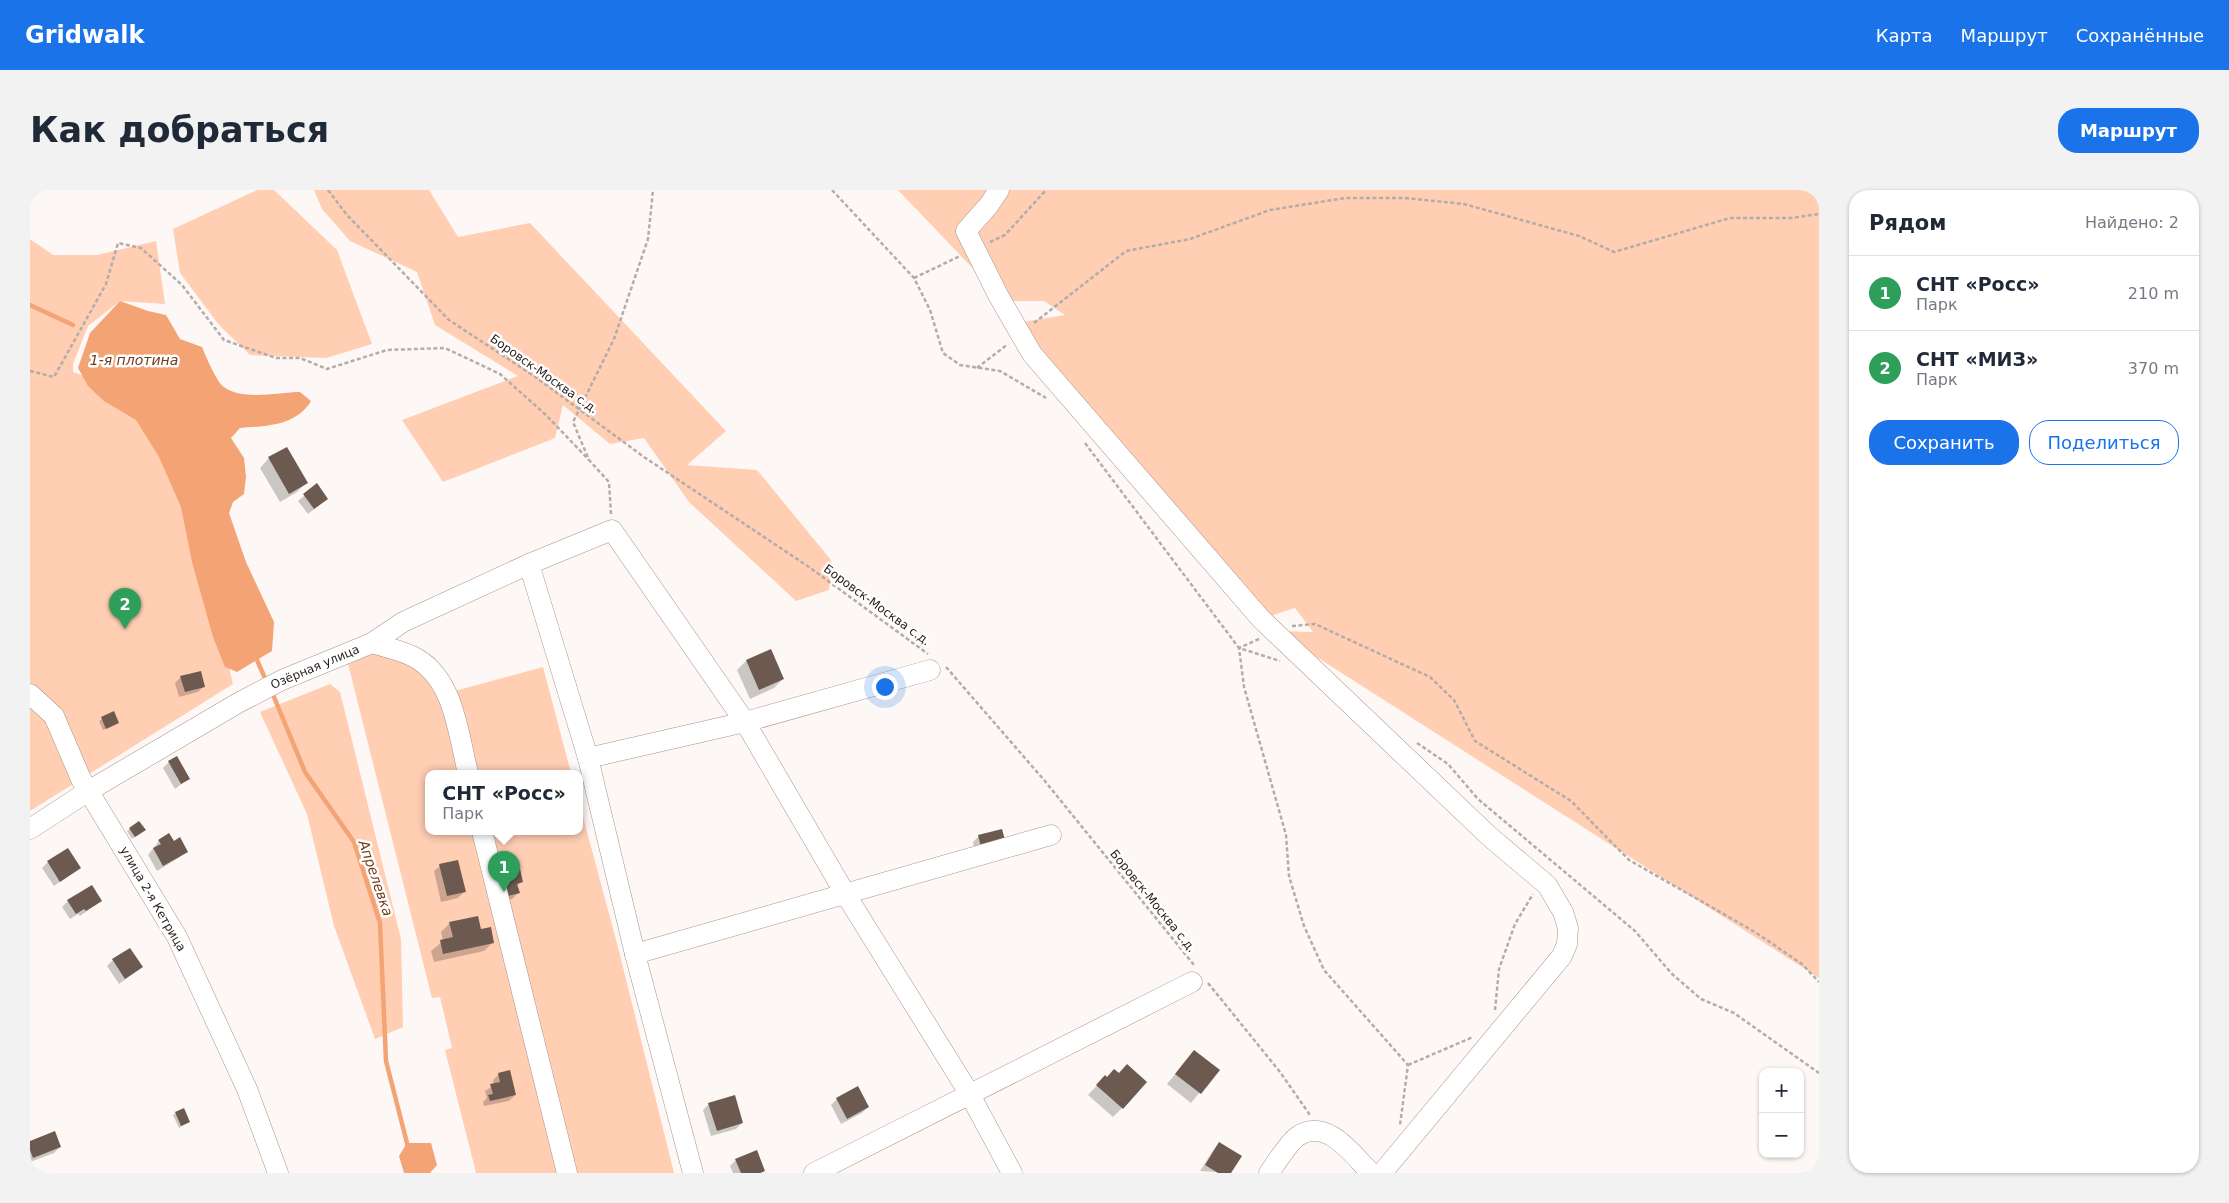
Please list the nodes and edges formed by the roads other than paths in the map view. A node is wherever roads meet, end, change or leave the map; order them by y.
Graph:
1 (999, 190) edge
2 (529, 564) junction
3 (372, 643) junction
4 (936, 665) road end
5 (30, 694) edge
6 (744, 722) junction
7 (588, 758) junction
8 (467, 770) edge
9 (90, 790) junction
10 (30, 829) edge
11 (483, 835) edge
12 (1051, 835) dead end
13 (846, 895) junction
14 (635, 954) junction
15 (1198, 976) road end
16 (969, 1093) junction
17 (278, 1173) edge
18 (567, 1173) edge
19 (693, 1173) edge
20 (814, 1173) edge
21 (1012, 1173) edge
22 (1269, 1173) edge
23 (1371, 1173) edge
24 (1382, 1173) edge

1 - 24 street
2 - 3 street, Озёрная улица
2 - 6 street, Озёрная улица
2 - 7 street
3 - 8 street
3 - 9 street, Озёрная улица
4 - 6 street
5 - 9 street, улица 2-я Кетрица
6 - 7 street
6 - 13 street
7 - 14 street
9 - 10 street, Озёрная улица
9 - 17 street, улица 2-я Кетрица
11 - 18 street
12 - 13 street
13 - 14 street
13 - 16 street
14 - 19 street
15 - 16 street
16 - 20 street
16 - 21 street
22 - 23 street

